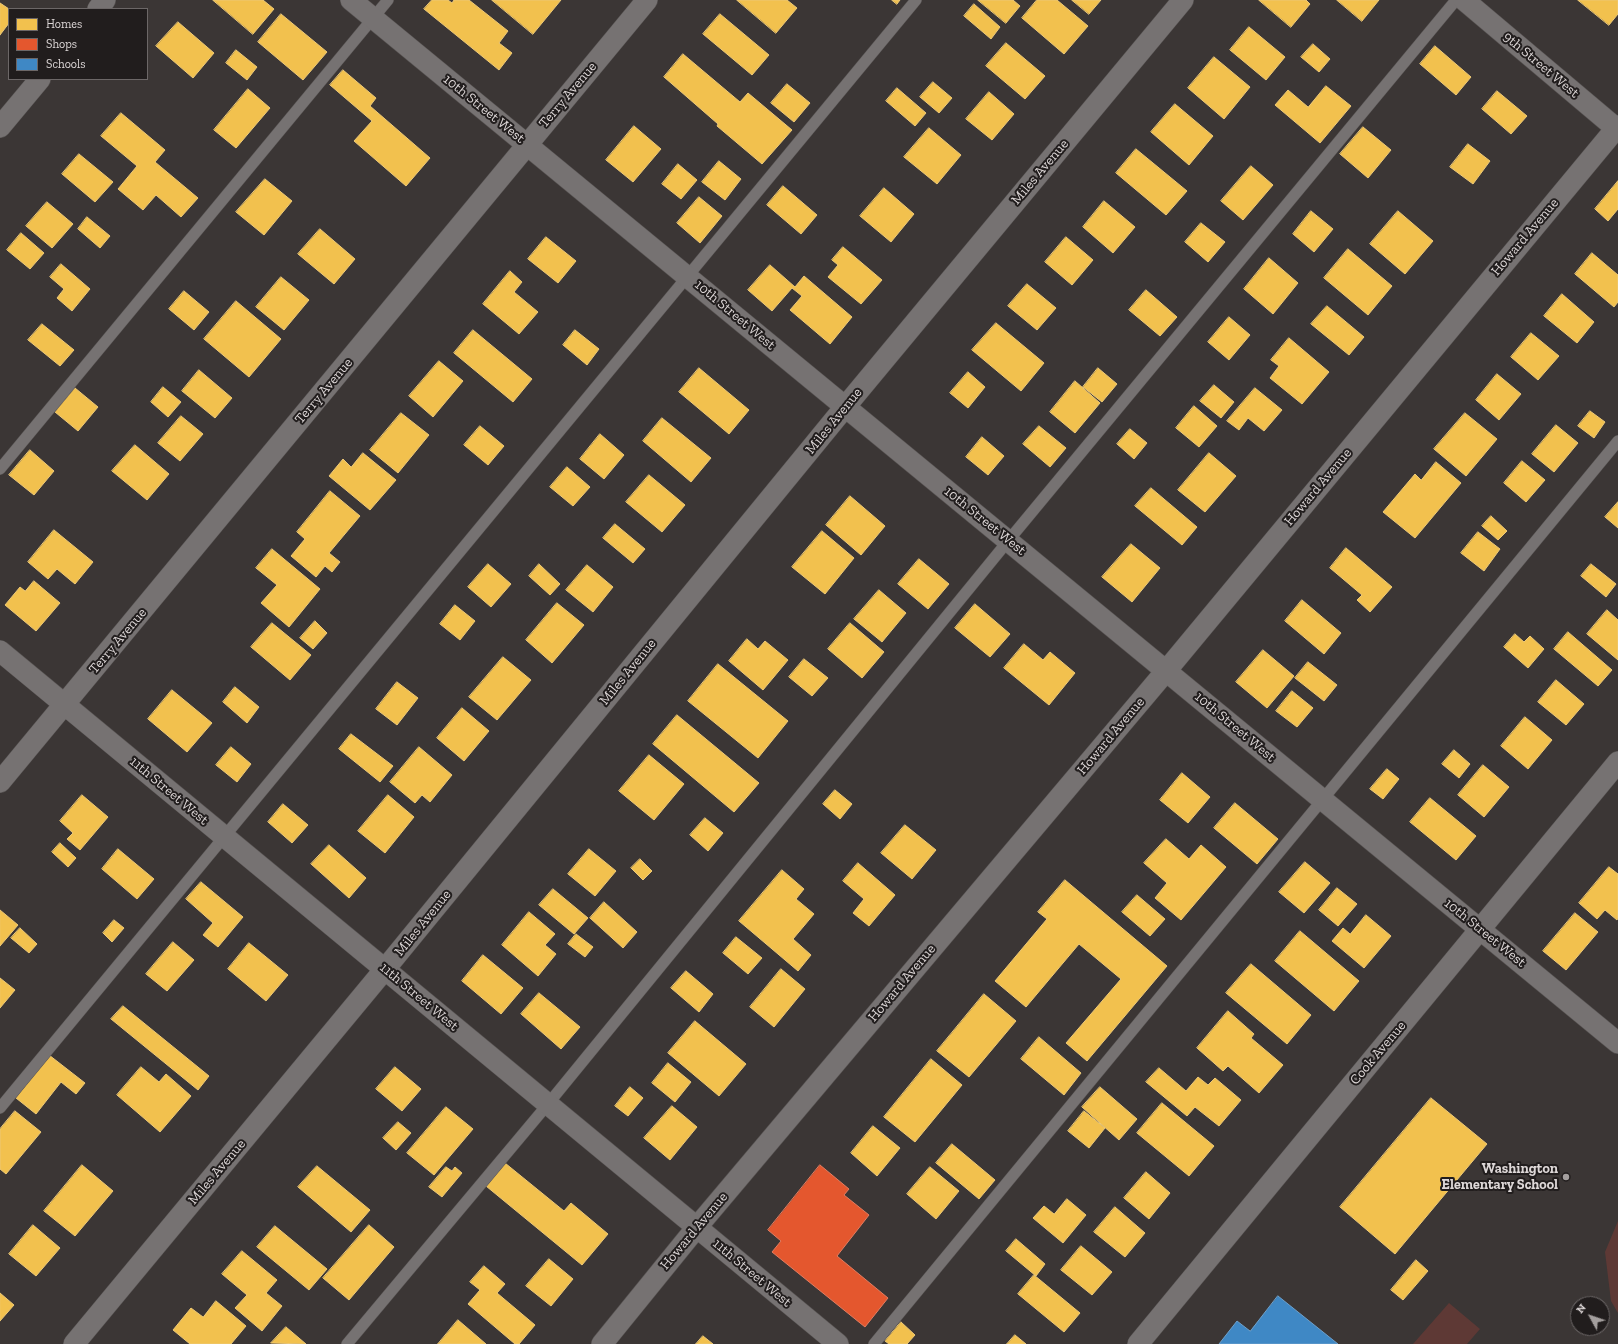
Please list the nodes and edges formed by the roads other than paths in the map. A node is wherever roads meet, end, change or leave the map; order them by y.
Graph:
1 (105, 0) edge
2 (351, 0) edge
3 (388, 0) edge
4 (647, 0) edge
5 (916, 0) edge
6 (1182, 0) edge
7 (1456, 0) edge
8 (1464, 0) edge
9 (99, 8) edge
10 (373, 18) junction
11 (39, 80) edge
12 (0, 128) edge
13 (1617, 128) edge
14 (527, 145) junction
15 (688, 277) junction
16 (845, 407) junction
17 (1618, 441) edge
18 (0, 469) edge
19 (1008, 541) junction
20 (0, 651) edge
21 (1166, 670) junction
22 (65, 705) junction
23 (1618, 762) edge
24 (0, 782) edge
25 (1323, 800) junction
26 (225, 837) junction
27 (1480, 929) junction
28 (385, 970) junction
29 (1618, 1043) edge
30 (548, 1104) junction
31 (0, 1108) edge
32 (697, 1227) junction
33 (74, 1344) edge
34 (347, 1344) edge
35 (602, 1344) edge
36 (838, 1344) edge
37 (874, 1344) edge
38 (1138, 1344) edge

1 - 9 street
2 - 10 street, 10th Street West
3 - 10 lane
4 - 14 street, Terry Avenue
5 - 15 lane
6 - 16 street, Miles Avenue
7 - 19 lane
8 - 13 street, 9th Street West
10 - 14 street, 10th Street West
10 - 18 lane
11 - 12 street
13 - 21 street, Howard Avenue
14 - 15 street, 10th Street West
14 - 22 street, Terry Avenue
15 - 16 street, 10th Street West
15 - 26 lane
16 - 19 street, 10th Street West
16 - 28 street, Miles Avenue
17 - 25 lane
19 - 21 street, 10th Street West
19 - 30 lane
20 - 22 street, 11th Street West
21 - 25 street, 10th Street West
21 - 32 street, Howard Avenue
22 - 24 street, Terry Avenue
22 - 26 street, 11th Street West
23 - 27 street, Cook Avenue
25 - 27 street, 10th Street West
25 - 37 lane
26 - 28 street, 11th Street West
26 - 31 lane
27 - 29 street, 10th Street West
27 - 38 street, Cook Avenue
28 - 30 street, 11th Street West
28 - 33 street, Miles Avenue
30 - 32 street, 11th Street West
30 - 34 lane
32 - 35 street, Howard Avenue
32 - 36 street, 11th Street West

